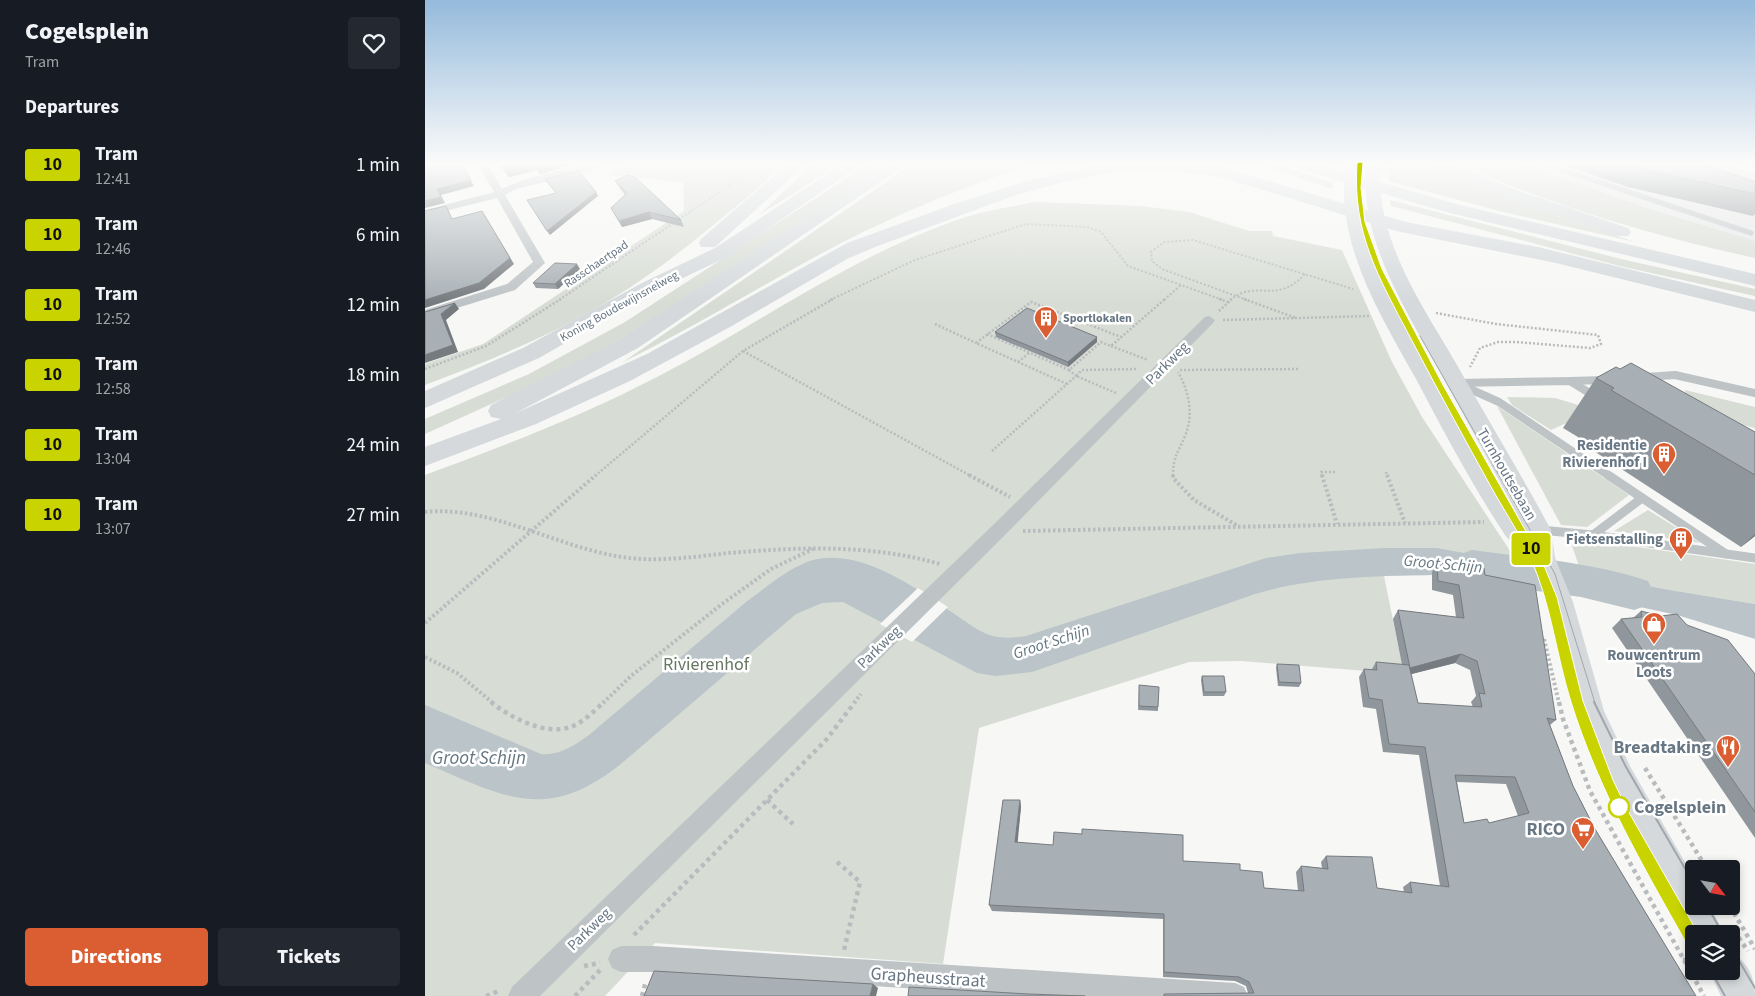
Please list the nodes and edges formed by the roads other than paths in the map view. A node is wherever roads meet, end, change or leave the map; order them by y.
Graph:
1 (439, 209) edge
2 (508, 209) edge
3 (746, 209) edge
4 (786, 209) edge
5 (831, 209) edge
6 (927, 209) edge
7 (955, 209) edge
8 (1344, 209) edge
9 (1351, 209) edge
10 (1374, 209) edge
11 (1375, 209) edge
12 (1458, 209) edge
13 (1554, 209) edge
14 (1681, 209) edge
15 (425, 213) edge
16 (1751, 233) dead end
17 (837, 256) junction
18 (1555, 258) junction
19 (1755, 266) edge
20 (1755, 280) edge
21 (649, 287) junction
22 (1755, 306) edge
23 (425, 314) edge
24 (1209, 320) road end
25 (1460, 376) junction
26 (1640, 377) edge
27 (1610, 381) edge
28 (1570, 382) junction
29 (1755, 394) edge
30 (425, 400) edge
31 (1603, 402) edge
32 (425, 450) edge
33 (425, 457) edge
34 (1642, 498) junction
35 (1593, 535) junction
36 (1726, 554) junction
37 (1755, 558) edge
38 (1545, 559) junction
39 (888, 638) joint
40 (1689, 925) edge
41 (620, 953) road end
42 (1744, 960) edge
43 (521, 996) edge
44 (1235, 996) edge
45 (1743, 996) edge

1 - 15 street
2 - 23 street
3 - 21 highway
4 - 21 highway, Koning Boudewijnsnelweg
5 - 32 highway
6 - 17 highway
7 - 17 highway
8 - 18 highway
9 - 38 main road, Turnhoutsebaan
10 - 25 main road, Turnhoutsebaan
11 - 18 highway
12 - 20 highway
13 - 19 highway
14 - 16 lane
17 - 33 highway
18 - 22 highway
21 - 30 highway, Koning Boudewijnsnelweg
24 - 39 street, Parkweg
25 - 28 lane
25 - 34 lane
25 - 38 main road, Turnhoutsebaan
26 - 29 lane
27 - 28 lane
28 - 31 lane
34 - 35 lane
34 - 36 lane
35 - 36 lane
35 - 38 lane
36 - 37 lane
38 - 40 main road
39 - 43 street, Parkweg
41 - 44 street, Grapheusstraat
42 - 45 main road

